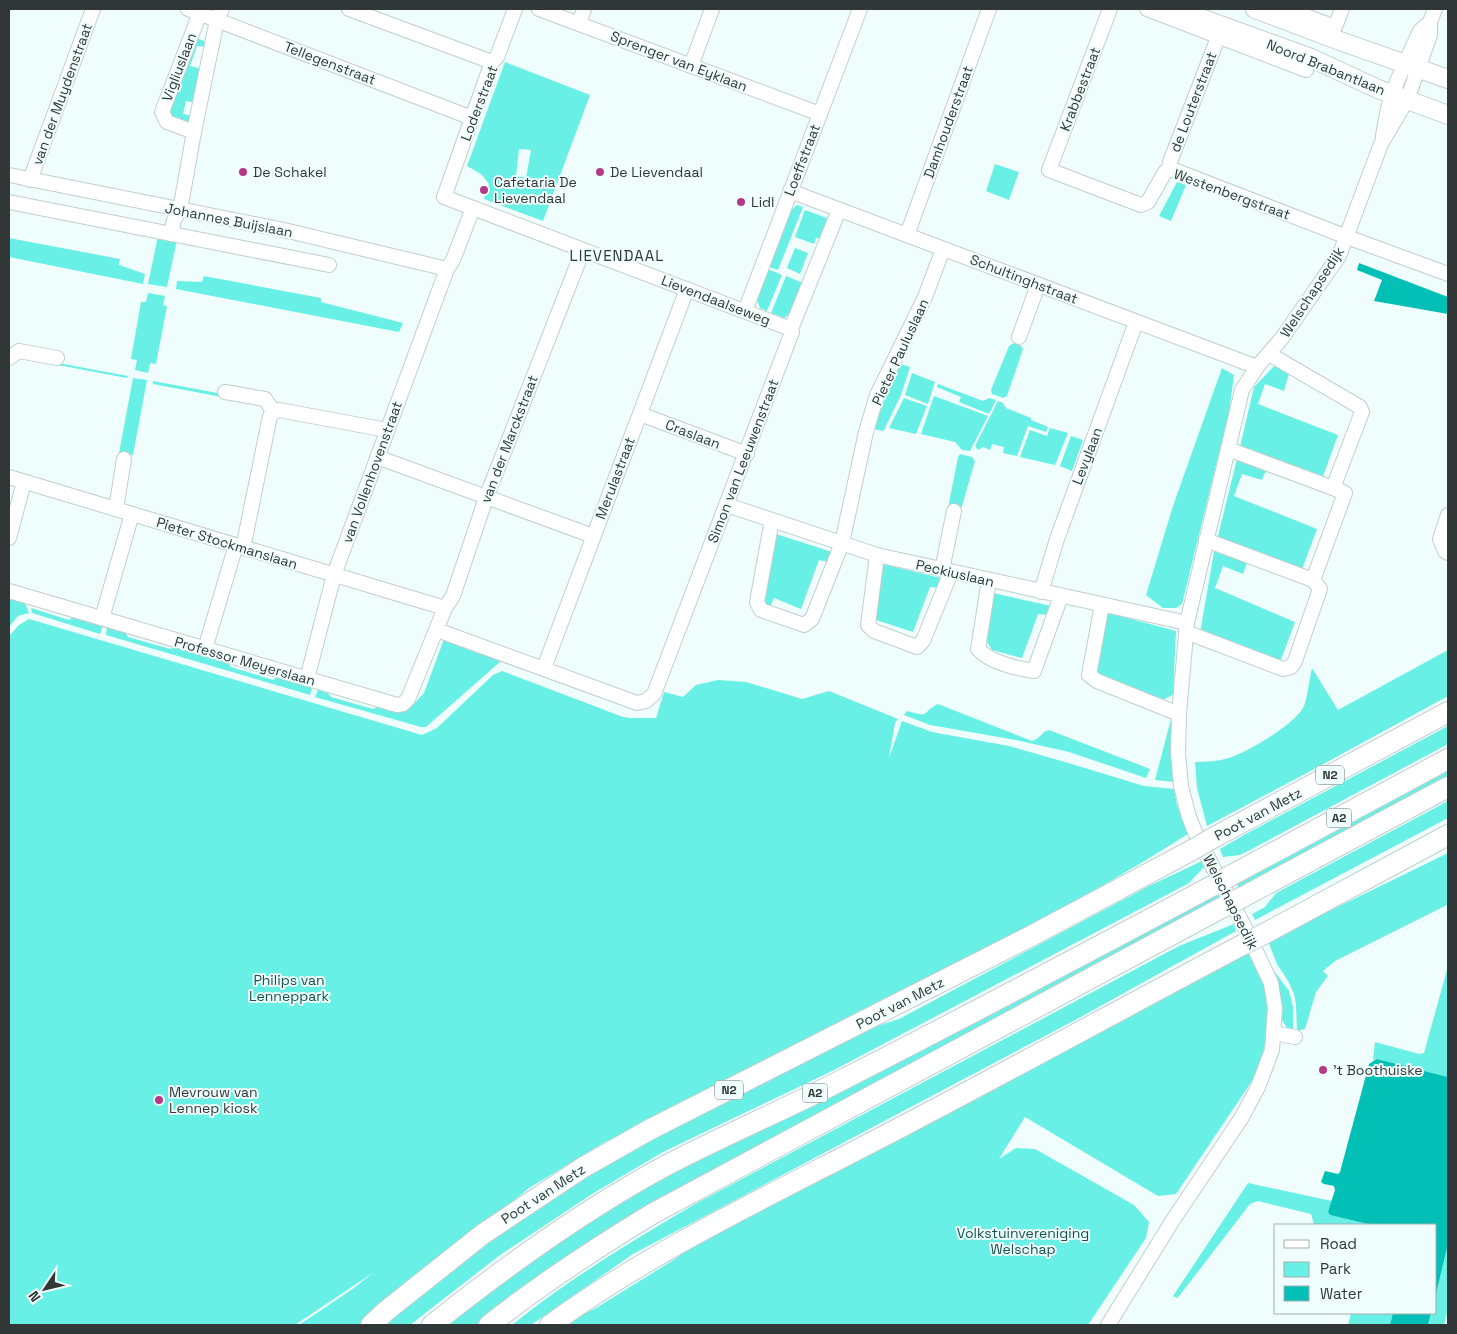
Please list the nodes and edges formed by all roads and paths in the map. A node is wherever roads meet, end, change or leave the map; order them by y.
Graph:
1 (94, 9) edge
2 (349, 9) edge
3 (515, 9) edge
4 (539, 9) edge
5 (584, 9) edge
6 (712, 9) edge
7 (860, 9) edge
8 (989, 9) edge
9 (1110, 9) edge
10 (1147, 9) edge
11 (1176, 9) edge
12 (1255, 9) edge
13 (1287, 9) edge
14 (1342, 9) edge
15 (1435, 9) edge
16 (194, 11) edge
17 (374, 13) edge
18 (220, 14) edge
19 (579, 24) junction
20 (1219, 36) junction
21 (492, 62) junction
22 (1412, 65) junction
23 (691, 66) junction
24 (1306, 70) dead end
25 (1448, 79) edge
26 (1400, 97) junction
27 (820, 114) junction
28 (1448, 115) edge
29 (472, 118) junction
30 (194, 132) junction
31 (1049, 170) joint
32 (1169, 170) junction
33 (9, 176) edge
34 (30, 180) junction
35 (790, 192) junction
36 (444, 197) joint
37 (9, 202) edge
38 (473, 208) junction
39 (180, 210) junction
40 (839, 210) junction
41 (171, 234) junction
42 (907, 235) junction
43 (1347, 237) junction
44 (943, 249) junction
45 (583, 250) junction
46 (329, 265) dead end
47 (447, 269) junction
48 (1448, 274) edge
49 (1038, 285) junction
50 (687, 289) junction
51 (745, 311) junction
52 (1136, 322) junction
53 (792, 329) junction
54 (1019, 337) dead end
55 (1269, 354) junction
56 (9, 358) edge
57 (57, 358) dead end
58 (1257, 367) junction
59 (225, 392) dead end
60 (274, 412) junction
61 (640, 414) junction
62 (387, 430) junction
63 (1228, 449) junction
64 (747, 454) junction
65 (377, 457) junction
66 (125, 459) dead end
67 (9, 477) edge
68 (24, 482) junction
69 (1333, 488) junction
70 (486, 498) junction
71 (727, 504) junction
72 (116, 509) junction
73 (954, 511) dead end
74 (132, 514) junction
75 (1448, 515) edge
76 (772, 520) junction
77 (593, 536) junction
78 (9, 538) edge
79 (1206, 540) junction
80 (842, 543) junction
81 (240, 547) junction
82 (1448, 553) edge
83 (877, 555) junction
84 (946, 571) junction
85 (334, 575) junction
86 (989, 580) junction
87 (1313, 580) junction
88 (9, 591) edge
89 (1041, 592) junction
90 (1061, 596) junction
91 (1102, 605) junction
92 (445, 608) junction
93 (102, 618) junction
94 (1186, 628) junction
95 (437, 630) junction
96 (205, 649) junction
97 (544, 668) junction
98 (307, 679) junction
99 (1448, 712) edge
100 (1179, 714) junction
101 (1448, 759) edge
102 (1448, 787) edge
103 (1448, 835) edge
104 (1274, 1033) junction
105 (1295, 1037) dead end
106 (371, 1325) edge
107 (432, 1325) edge
108 (489, 1325) edge
109 (550, 1325) edge
110 (1108, 1325) edge

1 - 34 street, van der Muydenstraat
2 - 17 street
3 - 21 street, Loderstraat
4 - 19 street, Sprenger van Eyklaan
5 - 19 street
6 - 23 street
7 - 27 street, Loeffstraat
8 - 42 street, Damhouderstraat
9 - 31 street, Krabbestraat
10 - 20 street, Noord Brabantlaan
11 - 26 main road, Noord Brabantlaan
12 - 22 main road, Noord Brabantlaan
13 - 14 street
15 - 22 street, Welschapsedijk
16 - 18 street, Tellegenstraat
16 - 30 street, Vigliuslaan
17 - 21 street
18 - 29 street, Tellegenstraat
18 - 30 street, Vigliuslaan
19 - 23 street, Sprenger van Eyklaan
20 - 24 street, Noord Brabantlaan
20 - 32 street, de Louterstraat
21 - 29 street, Loderstraat
22 - 25 main road, Noord Brabantlaan
22 - 26 street, Welschapsedijk
23 - 27 street, Sprenger van Eyklaan
26 - 28 main road, Noord Brabantlaan
26 - 43 street, Welschapsedijk
27 - 35 street, Loeffstraat
29 - 36 street, Loderstraat
30 - 39 street, Vigliuslaan
31 - 32 street, Westenbergstraat
32 - 43 street, Westenbergstraat
33 - 34 street, Johannes Buijslaan
34 - 39 street, Johannes Buijslaan
35 - 40 street, Schultinghstraat
35 - 51 street, Loeffstraat
36 - 38 street, Lievendaalseweg
37 - 41 street, Johannes Buijslaan
38 - 45 street, Lievendaalseweg
38 - 47 street
39 - 41 street, Vigliuslaan
39 - 47 street, Johannes Buijslaan
40 - 42 street, Schultinghstraat
40 - 53 street, Simon van Leeuwenstraat
41 - 46 street, Johannes Buijslaan
42 - 44 street, Schultinghstraat
43 - 48 street, Westenbergstraat
43 - 55 street, Welschapsedijk
44 - 49 street, Schultinghstraat
44 - 80 street, Pieter Pauluslaan
45 - 50 street, Lievendaalseweg
45 - 70 street, van der Marckstraat
47 - 62 street, van Vollenhovenstraat
49 - 52 street, Schultinghstraat
49 - 54 street
50 - 51 street, Lievendaalseweg
50 - 61 street, Merulastraat
51 - 53 street, Lievendaalseweg
52 - 58 street, Schultinghstraat
52 - 89 street, Levylaan
53 - 64 street, Simon van Leeuwenstraat
55 - 58 street, Welschapsedijk
55 - 69 street
56 - 57 street
58 - 63 street, Welschapsedijk
59 - 60 street
60 - 62 street
60 - 81 street
61 - 64 street, Craslaan
61 - 77 street, Merulastraat
62 - 65 street, van Vollenhovenstraat
63 - 69 street
63 - 79 street, Welschapsedijk
64 - 71 street, Simon van Leeuwenstraat
65 - 70 street
65 - 85 street, van Vollenhovenstraat
66 - 72 street
67 - 68 street, Pieter Stockmanslaan
68 - 72 street, Pieter Stockmanslaan
68 - 78 street
69 - 87 street
70 - 77 street
70 - 92 street, van der Marckstraat
71 - 76 street, Peckiuslaan
71 - 97 street, Simon van Leeuwenstraat
72 - 74 street, Pieter Stockmanslaan
73 - 84 street
74 - 81 street, Pieter Stockmanslaan
74 - 93 street
75 - 82 street
76 - 80 street, Peckiuslaan
76 - 80 street, Pieter Pauluslaan
77 - 97 street, Merulastraat
79 - 87 street
79 - 94 street, Welschapsedijk
80 - 83 street, Peckiuslaan
81 - 85 street, Pieter Stockmanslaan
81 - 96 street
83 - 84 street, Peckiuslaan
83 - 84 street
84 - 86 street, Peckiuslaan
85 - 92 street, Pieter Stockmanslaan
85 - 98 street, van Vollenhovenstraat
86 - 89 street, Peckiuslaan
86 - 90 street
87 - 94 street
88 - 93 street, Professor Meyerslaan
89 - 90 street, Peckiuslaan
90 - 91 street, Peckiuslaan
91 - 94 street, Peckiuslaan
91 - 100 street
92 - 95 street, van der Marckstraat
93 - 96 street, Professor Meyerslaan
94 - 100 street, Welschapsedijk
95 - 97 street
95 - 98 street, Professor Meyerslaan
96 - 98 street, Professor Meyerslaan
99 - 106 highway, Poot van Metz / N2, bridge
100 - 104 street, Welschapsedijk
101 - 107 highway, A2
102 - 108 highway, A2
103 - 109 highway, bridge
104 - 105 street
104 - 110 street, Welschapsedijk

